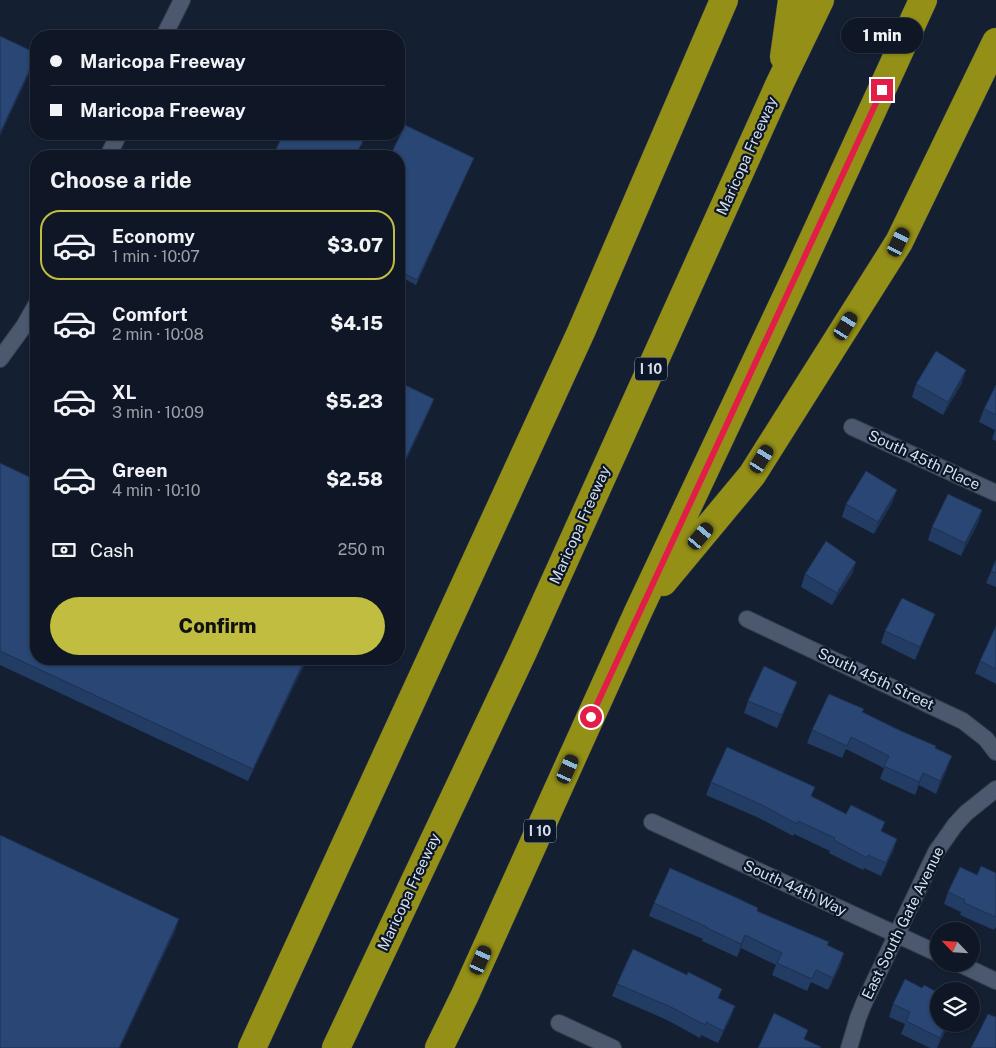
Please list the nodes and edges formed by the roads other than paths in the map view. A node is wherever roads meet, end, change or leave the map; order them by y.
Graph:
1 (182, 0) edge
2 (724, 0) edge
3 (792, 0) edge
4 (820, 0) edge
5 (923, 0) edge
6 (167, 30) edge
7 (996, 42) edge
8 (780, 83) junction
9 (30, 316) edge
10 (0, 358) edge
11 (852, 427) dead end
12 (996, 493) edge
13 (638, 612) junction
14 (747, 619) dead end
15 (996, 752) edge
16 (996, 789) edge
17 (652, 822) dead end
18 (896, 935) junction
19 (930, 950) edge
20 (978, 972) edge
21 (996, 980) edge
22 (559, 1023) dead end
23 (252, 1048) edge
24 (336, 1048) edge
25 (439, 1048) edge
26 (613, 1048) edge
27 (849, 1048) edge

1 - 6 street
2 - 23 highway
3 - 8 highway
4 - 8 highway, Maricopa Freeway / I 10
5 - 13 highway, I 10
7 - 13 highway
8 - 24 highway, Maricopa Freeway / I 10
9 - 10 street
11 - 12 street, South 45th Place
13 - 25 highway, I 10
14 - 15 street, South 45th Street
16 - 18 street, East South Gate Avenue
17 - 18 street, South 44th Way
18 - 19 street, South 44th Way
18 - 27 street, East South Gate Avenue
20 - 21 street
22 - 26 street

